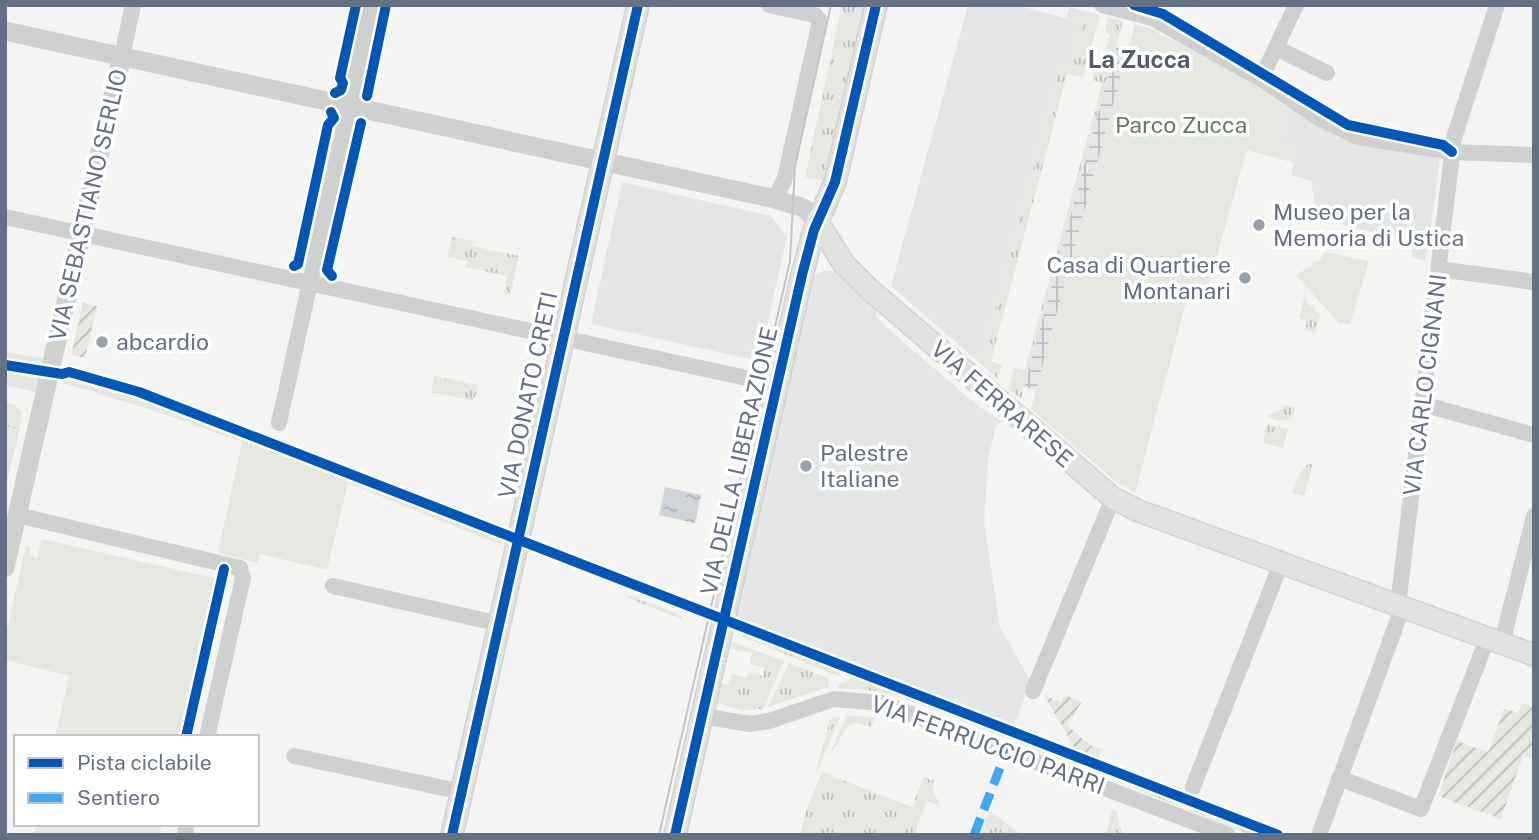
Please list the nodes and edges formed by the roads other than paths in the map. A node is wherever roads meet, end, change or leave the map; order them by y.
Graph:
1 (133, 5) edge
2 (371, 5) edge
3 (638, 5) edge
4 (769, 5) edge
5 (876, 5) edge
6 (1102, 5) edge
7 (1296, 5) edge
8 (1497, 5) edge
9 (5, 31) edge
10 (1276, 48) junction
11 (122, 56) junction
12 (1327, 73) dead end
13 (1261, 79) junction
14 (348, 106) junction
15 (1452, 152) junction
16 (1534, 155) edge
17 (601, 161) junction
18 (771, 198) junction
19 (829, 200) junction
20 (5, 217) edge
21 (817, 221) junction
22 (80, 233) junction
23 (845, 264) junction
24 (1439, 269) junction
25 (802, 275) junction
26 (1534, 282) edge
27 (309, 284) junction
28 (893, 309) junction
29 (562, 338) junction
30 (742, 377) dead end
31 (1422, 404) junction
32 (279, 423) dead end
33 (1534, 435) edge
34 (1113, 498) junction
35 (17, 515) junction
36 (1534, 516) edge
37 (1282, 561) junction
38 (5, 568) edge
39 (333, 586) dead end
40 (1400, 605) junction
41 (499, 624) junction
42 (1495, 640) junction
43 (1534, 655) edge
44 (1033, 691) dead end
45 (702, 716) junction
46 (207, 735) edge
47 (294, 756) dead end
48 (1339, 778) junction
49 (1193, 786) dead end
50 (462, 792) junction
51 (452, 835) edge
52 (675, 835) edge
53 (1228, 835) edge
54 (1319, 835) edge

1 - 11 street, VIA SEBASTIANO SERLIO
2 - 14 street
3 - 17 main road, VIA DONATO CRETI
4 - 18 street
5 - 19 main road
6 - 13 street
7 - 10 street
8 - 15 street, VIA CARLO CIGNANI
9 - 11 street
10 - 12 street
10 - 13 street
11 - 14 street
11 - 22 street, VIA SEBASTIANO SERLIO
13 - 15 street
14 - 17 street
14 - 27 street
15 - 16 street
15 - 24 street, VIA CARLO CIGNANI
17 - 18 street
17 - 29 main road, VIA DONATO CRETI
18 - 21 street
19 - 21 main road
19 - 28 main road, VIA FERRARESE
20 - 22 street
21 - 23 main road, VIA FERRARESE
21 - 25 main road, VIA DELLA LIBERAZIONE
22 - 27 street
22 - 35 street, VIA SEBASTIANO SERLIO
23 - 25 main road
23 - 28 main road, VIA FERRARESE
24 - 26 street
24 - 31 street, VIA CARLO CIGNANI
25 - 45 main road, VIA DELLA LIBERAZIONE
27 - 29 street
27 - 32 street
28 - 34 main road, VIA FERRARESE
29 - 30 street
29 - 41 main road, VIA DONATO CRETI
31 - 33 street
31 - 40 street, VIA CARLO CIGNANI
34 - 37 main road, VIA FERRARESE
34 - 44 street
35 - 38 street, VIA SEBASTIANO SERLIO
35 - 46 street
36 - 42 street
37 - 40 main road, VIA FERRARESE
37 - 49 street
39 - 41 street
40 - 42 main road, VIA FERRARESE
40 - 48 street, VIA CARLO CIGNANI
41 - 50 main road, VIA DONATO CRETI
42 - 43 main road, VIA FERRARESE
42 - 48 street
45 - 52 main road, VIA DELLA LIBERAZIONE
45 - 53 street, VIA FERRUCCIO PARRI
47 - 50 street
48 - 54 street, VIA CARLO CIGNANI
50 - 51 main road, VIA DONATO CRETI

